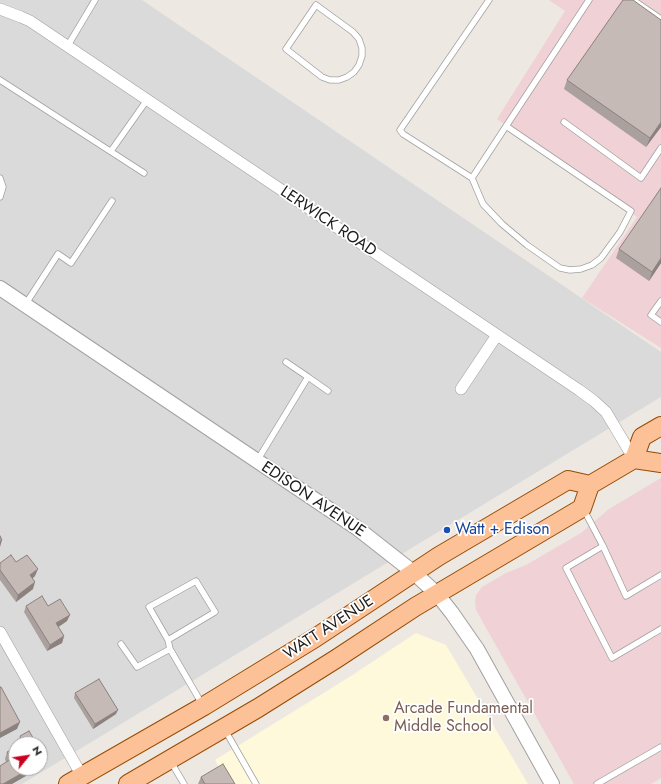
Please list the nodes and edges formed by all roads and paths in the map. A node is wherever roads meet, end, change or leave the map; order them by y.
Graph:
1 (95, 0) edge
2 (489, 0) edge
3 (589, 0) edge
4 (318, 2) edge
5 (636, 2) edge
6 (0, 9) edge
7 (661, 19) edge
8 (67, 47) junction
9 (0, 80) edge
10 (147, 100) junction
11 (564, 122) dead end
12 (506, 126) junction
13 (661, 148) edge
14 (111, 151) junction
15 (144, 173) dead end
16 (0, 178) edge
17 (472, 178) junction
18 (0, 198) edge
19 (112, 201) dead end
20 (0, 288) edge
21 (661, 301) edge
22 (25, 305) junction
23 (661, 322) edge
24 (498, 335) junction
25 (286, 362) dead end
26 (308, 377) junction
27 (461, 390) dead end
28 (328, 391) dead end
29 (661, 426) edge
30 (634, 459) junction
31 (256, 461) junction
32 (661, 463) edge
33 (590, 485) junction
34 (582, 508) junction
35 (603, 546) junction
36 (413, 572) junction
37 (661, 575) edge
38 (437, 594) junction
39 (661, 629) edge
40 (0, 632) edge
41 (168, 640) junction
42 (121, 644) dead end
43 (170, 649) junction
44 (204, 706) junction
45 (224, 728) junction
46 (661, 747) edge
47 (170, 760) junction
48 (75, 780) edge
49 (128, 784) edge
50 (184, 784) edge
51 (256, 784) edge
52 (552, 784) edge
53 (598, 784) edge

1 - 8 lane
2 - 17 lane
3 - 12 lane
4 - 4 lane
5 - 7 lane
6 - 8 street, LERWICK ROAD
8 - 10 street, LERWICK ROAD
9 - 14 lane
10 - 14 lane
10 - 24 street, LERWICK ROAD
11 - 13 lane
12 - 17 lane
12 - 17 lane
14 - 15 lane
16 - 18 lane
19 - 22 lane
20 - 22 street, EDISON AVENUE
21 - 23 lane
22 - 31 street, EDISON AVENUE
24 - 27 street
24 - 30 street, LERWICK ROAD
25 - 26 lane
26 - 28 lane
26 - 31 lane
29 - 30 main road
30 - 32 main road
30 - 33 main road
31 - 36 street, EDISON AVENUE
33 - 34 main road
33 - 36 main road, WATT AVENUE
34 - 35 lane
34 - 38 main road, WATT AVENUE
35 - 37 lane
35 - 39 lane
36 - 38 street, EDISON AVENUE
36 - 44 main road, WATT AVENUE
38 - 45 main road, WATT AVENUE
38 - 52 street, EDISON AVENUE
40 - 48 street
41 - 41 lane
41 - 43 lane
42 - 43 lane
43 - 44 lane
44 - 48 main road, WATT AVENUE
45 - 47 main road, WATT AVENUE
45 - 51 lane
46 - 53 lane
47 - 49 main road, WATT AVENUE
47 - 50 lane

